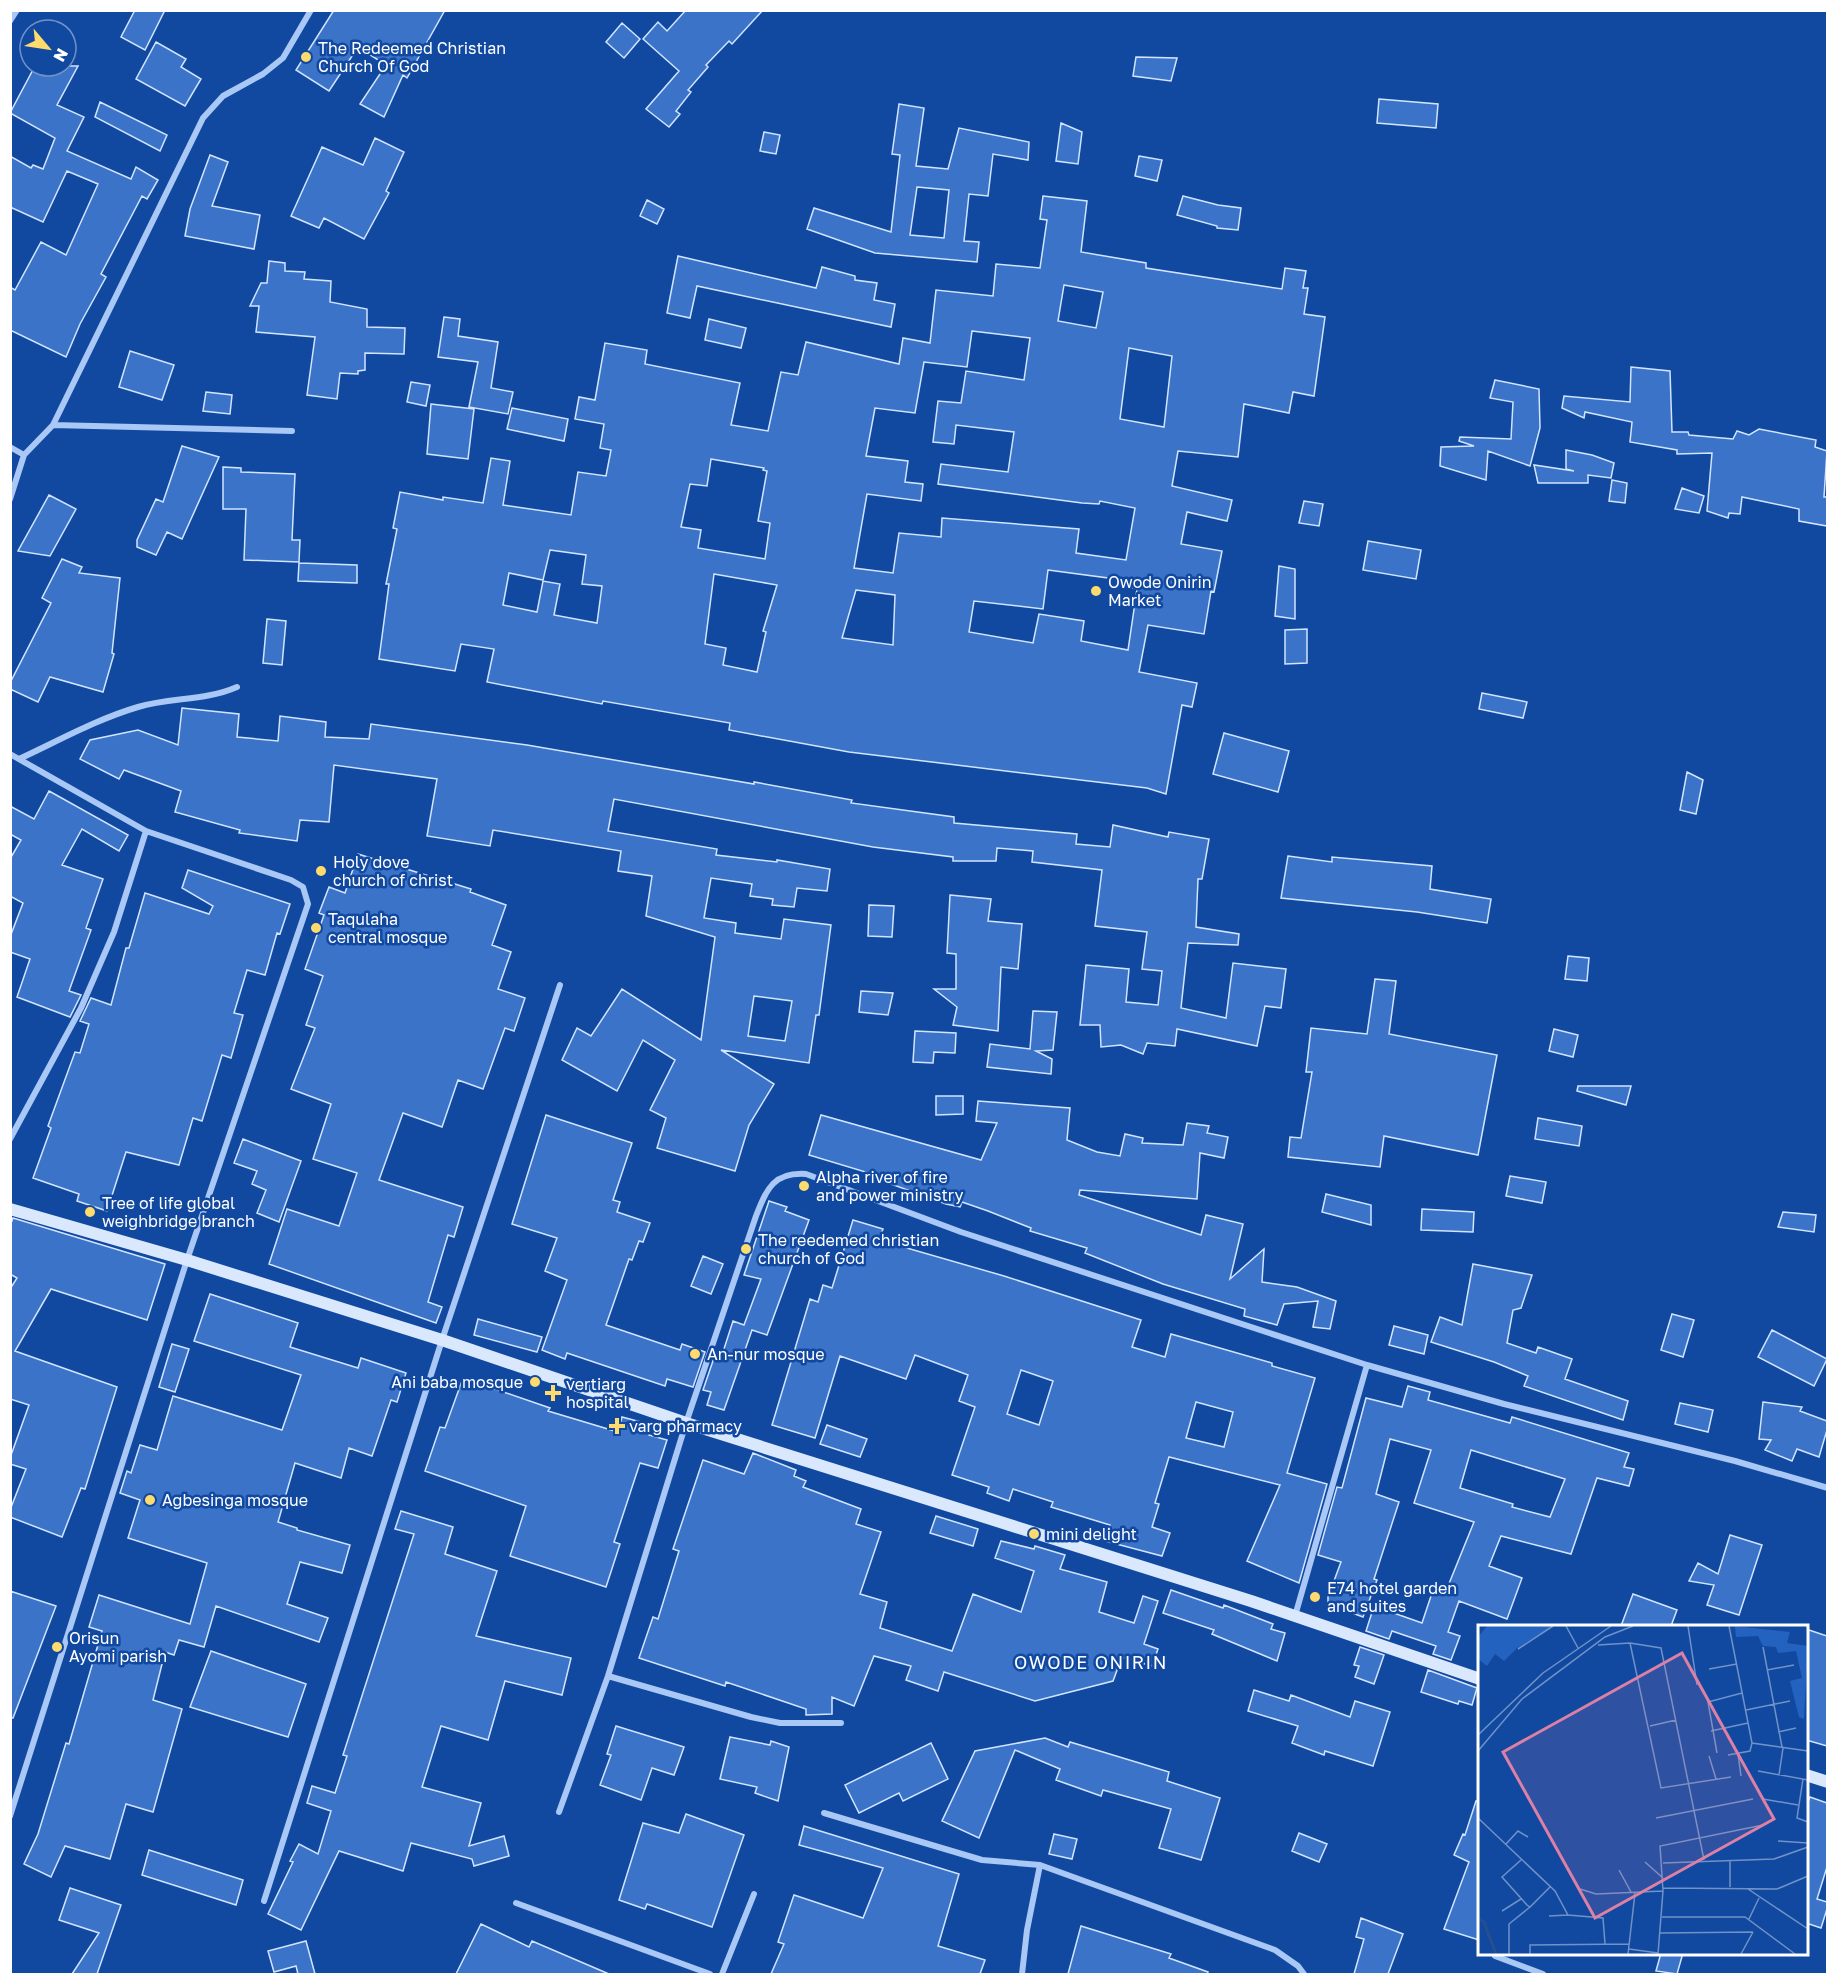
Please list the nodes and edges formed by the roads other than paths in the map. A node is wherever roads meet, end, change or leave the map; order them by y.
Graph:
1 (17, 10) edge
2 (311, 10) edge
3 (10, 21) edge
4 (53, 425) junction
5 (292, 430) dead end
6 (10, 447) edge
7 (24, 455) junction
8 (10, 500) edge
9 (237, 687) dead end
10 (10, 754) edge
11 (19, 759) junction
12 (146, 831) junction
13 (560, 985) dead end
14 (10, 1139) edge
15 (10, 1209) edge
16 (188, 1260) junction
17 (442, 1340) junction
18 (1367, 1365) junction
19 (686, 1423) junction
20 (1827, 1488) edge
21 (1295, 1616) junction
22 (609, 1676) junction
23 (1478, 1679) edge
24 (841, 1723) dead end
25 (1808, 1776) edge
26 (1827, 1782) edge
27 (559, 1812) dead end
28 (824, 1812) dead end
29 (10, 1816) edge
30 (1040, 1865) junction
31 (754, 1894) dead end
32 (264, 1901) dead end
33 (516, 1903) dead end
34 (1495, 1956) dead end
35 (710, 1974) edge
36 (722, 1974) edge
37 (1022, 1974) edge
38 (1304, 1974) edge
39 (1543, 1974) edge

1 - 3 street
2 - 4 street
4 - 5 street
4 - 7 street
6 - 7 street
7 - 8 street
9 - 11 street
10 - 11 street
11 - 12 street
12 - 14 street
12 - 16 street
13 - 17 street
15 - 16 street
16 - 17 street
16 - 29 street
17 - 19 street
17 - 32 street
18 - 19 street
18 - 20 street
18 - 21 street
19 - 21 street
19 - 22 street
21 - 23 street
22 - 24 street
22 - 27 street
25 - 26 street
28 - 30 street
30 - 37 street
30 - 38 street
31 - 36 street
33 - 35 street
34 - 39 street

